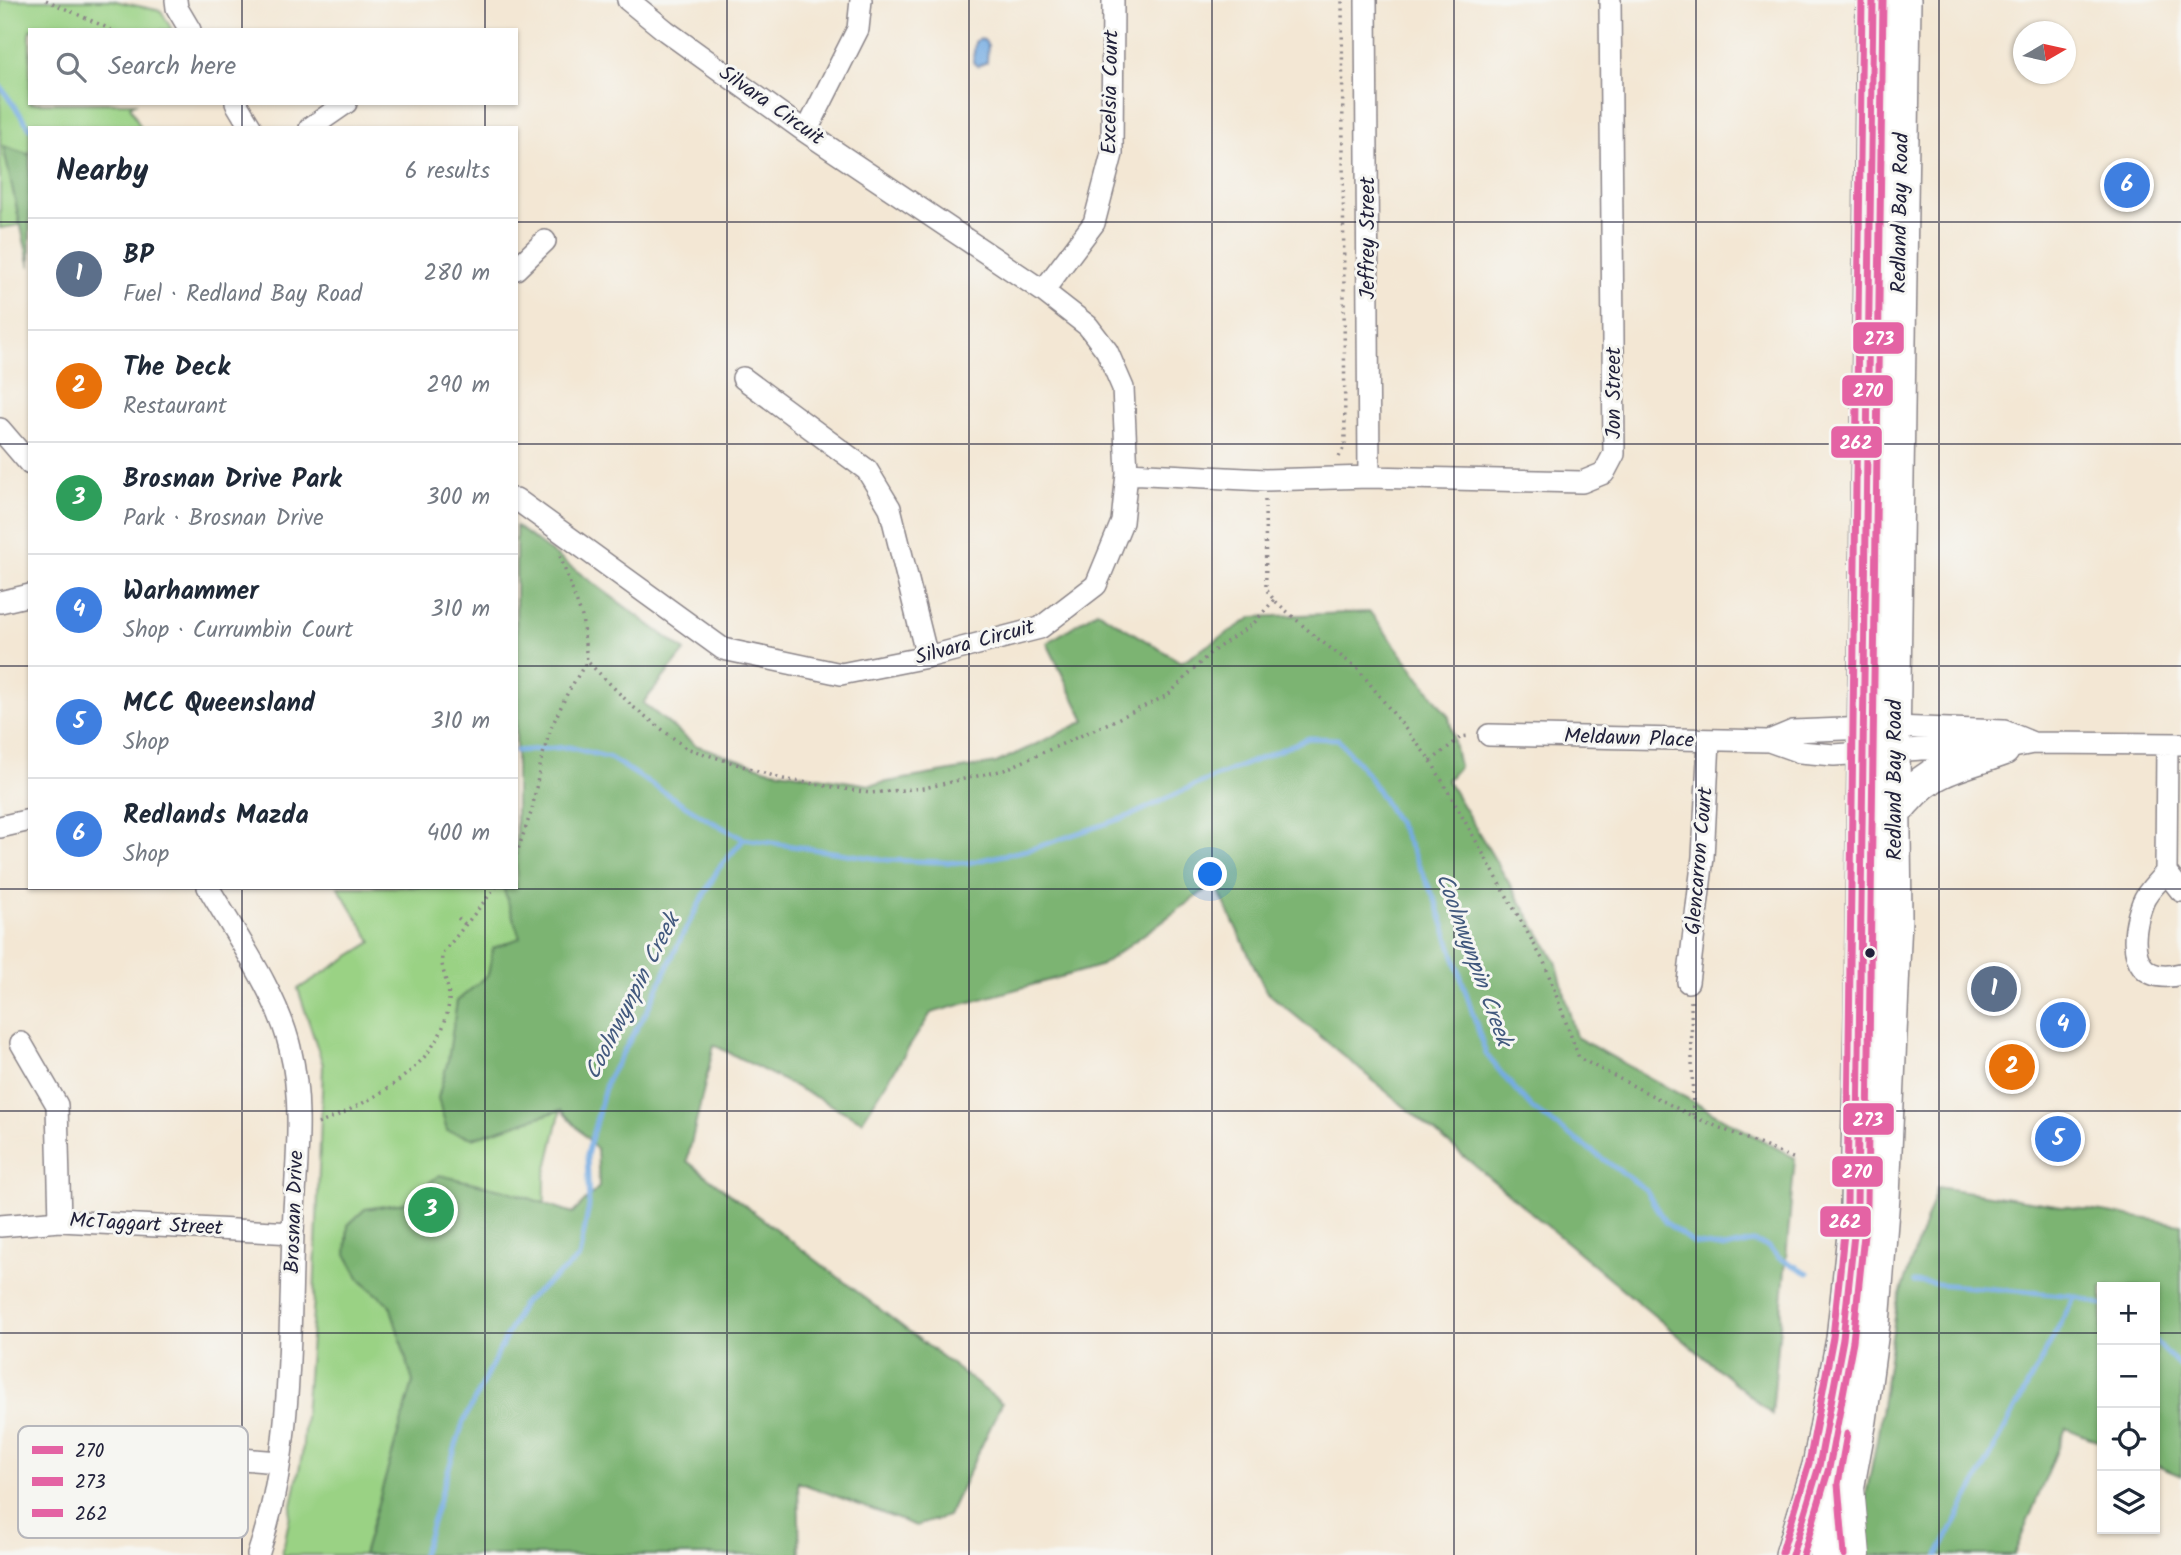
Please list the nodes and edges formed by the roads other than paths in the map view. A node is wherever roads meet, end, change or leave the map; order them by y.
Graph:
1 (176, 0) edge
2 (628, 0) edge
3 (861, 0) edge
4 (1113, 0) edge
5 (1366, 0) edge
6 (1610, 0) edge
7 (1873, 0) edge
8 (1904, 0) edge
9 (189, 28) edge
10 (237, 105) edge
11 (343, 105) edge
12 (250, 126) edge
13 (313, 126) edge
14 (806, 132) junction
15 (545, 242) dead end
16 (518, 267) edge
17 (1042, 290) junction
18 (743, 378) dead end
19 (0, 429) edge
20 (28, 462) edge
21 (1127, 473) junction
22 (1369, 477) junction
23 (518, 500) edge
24 (28, 595) edge
25 (0, 602) edge
26 (927, 657) junction
27 (1489, 735) road end
28 (1879, 739) junction
29 (1709, 741) junction
30 (2174, 744) edge
31 (2018, 746) junction
32 (1894, 813) junction
33 (28, 820) edge
34 (0, 827) edge
35 (2166, 872) junction
36 (209, 889) edge
37 (2181, 891) edge
38 (2181, 974) edge
39 (1688, 982) road end
40 (21, 1043) dead end
41 (60, 1221) junction
42 (0, 1226) edge
43 (293, 1233) junction
44 (248, 1460) edge
45 (279, 1462) junction
46 (1848, 1484) junction
47 (258, 1555) edge
48 (1792, 1555) edge
49 (1826, 1555) edge
50 (1855, 1555) edge

1 - 9 street
2 - 14 street, Silvara Circuit
3 - 14 street
4 - 17 street, Excelsia Court
5 - 22 street, Jeffrey Street
6 - 22 street, Jon Street
7 - 28 main road, Redland Bay Road
8 - 28 main road, Redland Bay Road
10 - 12 street
11 - 13 street
14 - 17 street, Silvara Circuit
15 - 16 street
17 - 21 street, Silvara Circuit
18 - 26 street
19 - 20 street
21 - 22 street, Jon Street
21 - 26 street, Silvara Circuit
23 - 26 street, Silvara Circuit
24 - 25 street
27 - 29 street, Meldawn Place
28 - 29 street, Meldawn Place
28 - 31 street
28 - 31 street
28 - 32 main road, Redland Bay Road
28 - 48 main road, Redland Bay Road
29 - 39 street, Glencarron Court
30 - 31 street
30 - 35 street
31 - 32 main road
32 - 46 main road, Redland Bay Road
33 - 34 street
35 - 37 street
35 - 38 street
36 - 43 street, Brosnan Drive
40 - 41 street
41 - 42 street, McTaggart Street
41 - 43 street, McTaggart Street
43 - 45 street, Brosnan Drive
44 - 45 street
45 - 47 street, Brosnan Drive
46 - 49 main road, Redland Bay Road
46 - 50 main road

